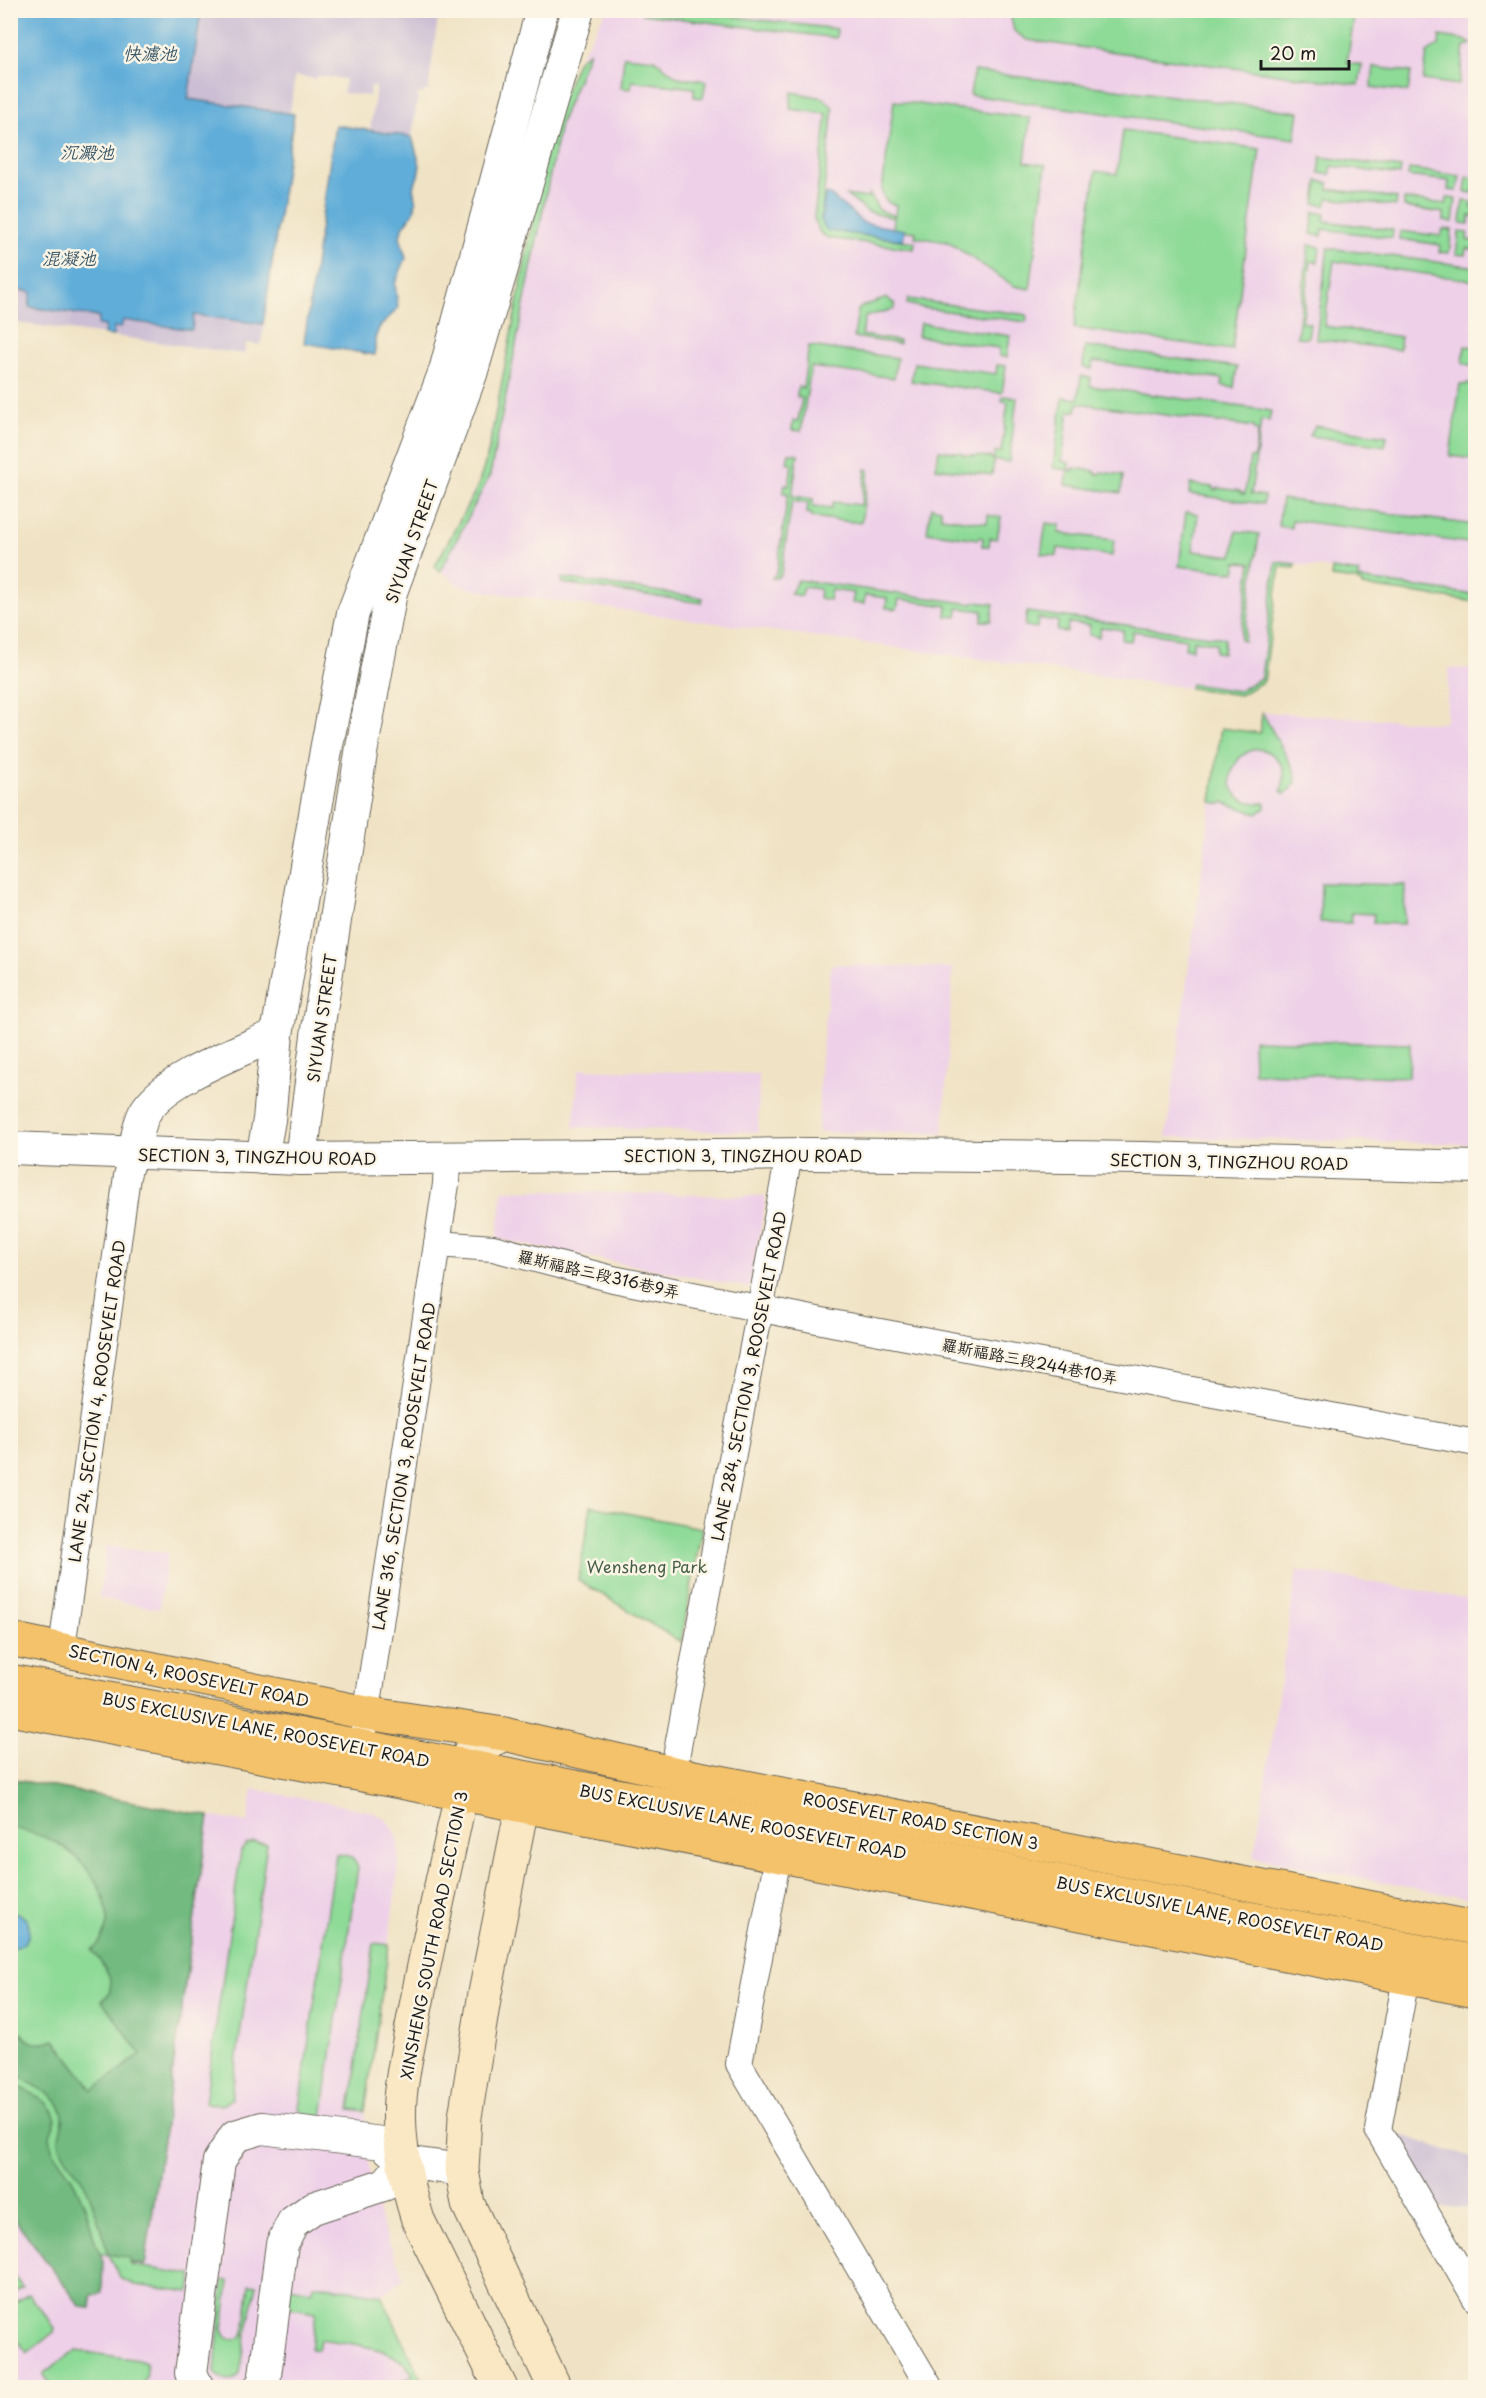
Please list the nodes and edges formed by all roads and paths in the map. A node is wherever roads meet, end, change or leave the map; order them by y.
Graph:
1 (542, 10) edge
2 (578, 10) edge
3 (277, 1034) junction
4 (10, 1148) edge
5 (134, 1155) junction
6 (789, 1155) junction
7 (262, 1158) junction
8 (447, 1158) junction
9 (301, 1159) junction
10 (1476, 1167) edge
11 (437, 1244) junction
12 (761, 1308) junction
13 (1476, 1443) edge
14 (10, 1639) edge
15 (62, 1648) junction
16 (10, 1668) edge
17 (10, 1682) edge
18 (10, 1695) edge
19 (10, 1709) edge
20 (504, 1734) junction
21 (362, 1745) junction
22 (466, 1771) junction
23 (673, 1773) junction
24 (528, 1784) junction
25 (778, 1856) junction
26 (1476, 1928) edge
27 (1476, 1943) edge
28 (1476, 1962) edge
29 (1406, 1978) junction
30 (1476, 1991) edge
31 (404, 2162) junction
32 (462, 2170) junction
33 (1476, 2299) edge
34 (198, 2388) edge
35 (260, 2388) edge
36 (501, 2388) edge
37 (555, 2388) edge
38 (930, 2388) edge

1 - 3 street, SIYUAN STREET
2 - 9 street, SIYUAN STREET
3 - 5 street
3 - 7 street, SIYUAN STREET
4 - 5 street, SECTION 3, TINGZHOU ROAD
5 - 7 street, SECTION 3, TINGZHOU ROAD
5 - 15 street, LANE 24, SECTION 4, ROOSEVELT ROAD
6 - 8 street, SECTION 3, TINGZHOU ROAD
6 - 10 street, SECTION 3, TINGZHOU ROAD
6 - 12 street, LANE 284, SECTION 3, ROOSEVELT ROAD
7 - 9 street, SECTION 3, TINGZHOU ROAD
8 - 9 street, SECTION 3, TINGZHOU ROAD
8 - 11 street, LANE 316, SECTION 3, ROOSEVELT ROAD
11 - 12 street, 羅斯福路三段316巷9弄
11 - 21 street, LANE 316, SECTION 3, ROOSEVELT ROAD
12 - 13 street, 羅斯福路三段244巷10弄
12 - 23 street, LANE 284, SECTION 3, ROOSEVELT ROAD
14 - 15 main road, SECTION 4, ROOSEVELT ROAD
15 - 21 main road, SECTION 4, ROOSEVELT ROAD
16 - 21 main road, BUS EXCLUSIVE LANE, ROOSEVELT ROAD
17 - 21 main road, BUS EXCLUSIVE LANE, ROOSEVELT ROAD
18 - 21 main road, BUS EXCLUSIVE LANE, ROOSEVELT ROAD
19 - 21 main road
20 - 21 main road, ROOSEVELT ROAD SECTION 3
20 - 22 main road
20 - 23 main road, ROOSEVELT ROAD SECTION 3
20 - 24 main road
21 - 22 main road, BUS EXCLUSIVE LANE, ROOSEVELT ROAD
21 - 22 main road, BUS EXCLUSIVE LANE, ROOSEVELT ROAD
22 - 24 main road
22 - 24 main road, BUS EXCLUSIVE LANE, ROOSEVELT ROAD
22 - 31 main road, XINSHENG SOUTH ROAD SECTION 3
23 - 26 main road, ROOSEVELT ROAD SECTION 3
24 - 25 main road
24 - 27 main road, BUS EXCLUSIVE LANE, ROOSEVELT ROAD
24 - 28 main road, BUS EXCLUSIVE LANE, ROOSEVELT ROAD
24 - 32 main road
25 - 29 main road
25 - 38 street
29 - 30 main road
29 - 33 street
31 - 32 street
31 - 34 street
31 - 35 street
31 - 36 main road, XINSHENG SOUTH ROAD SECTION 3
32 - 37 main road

